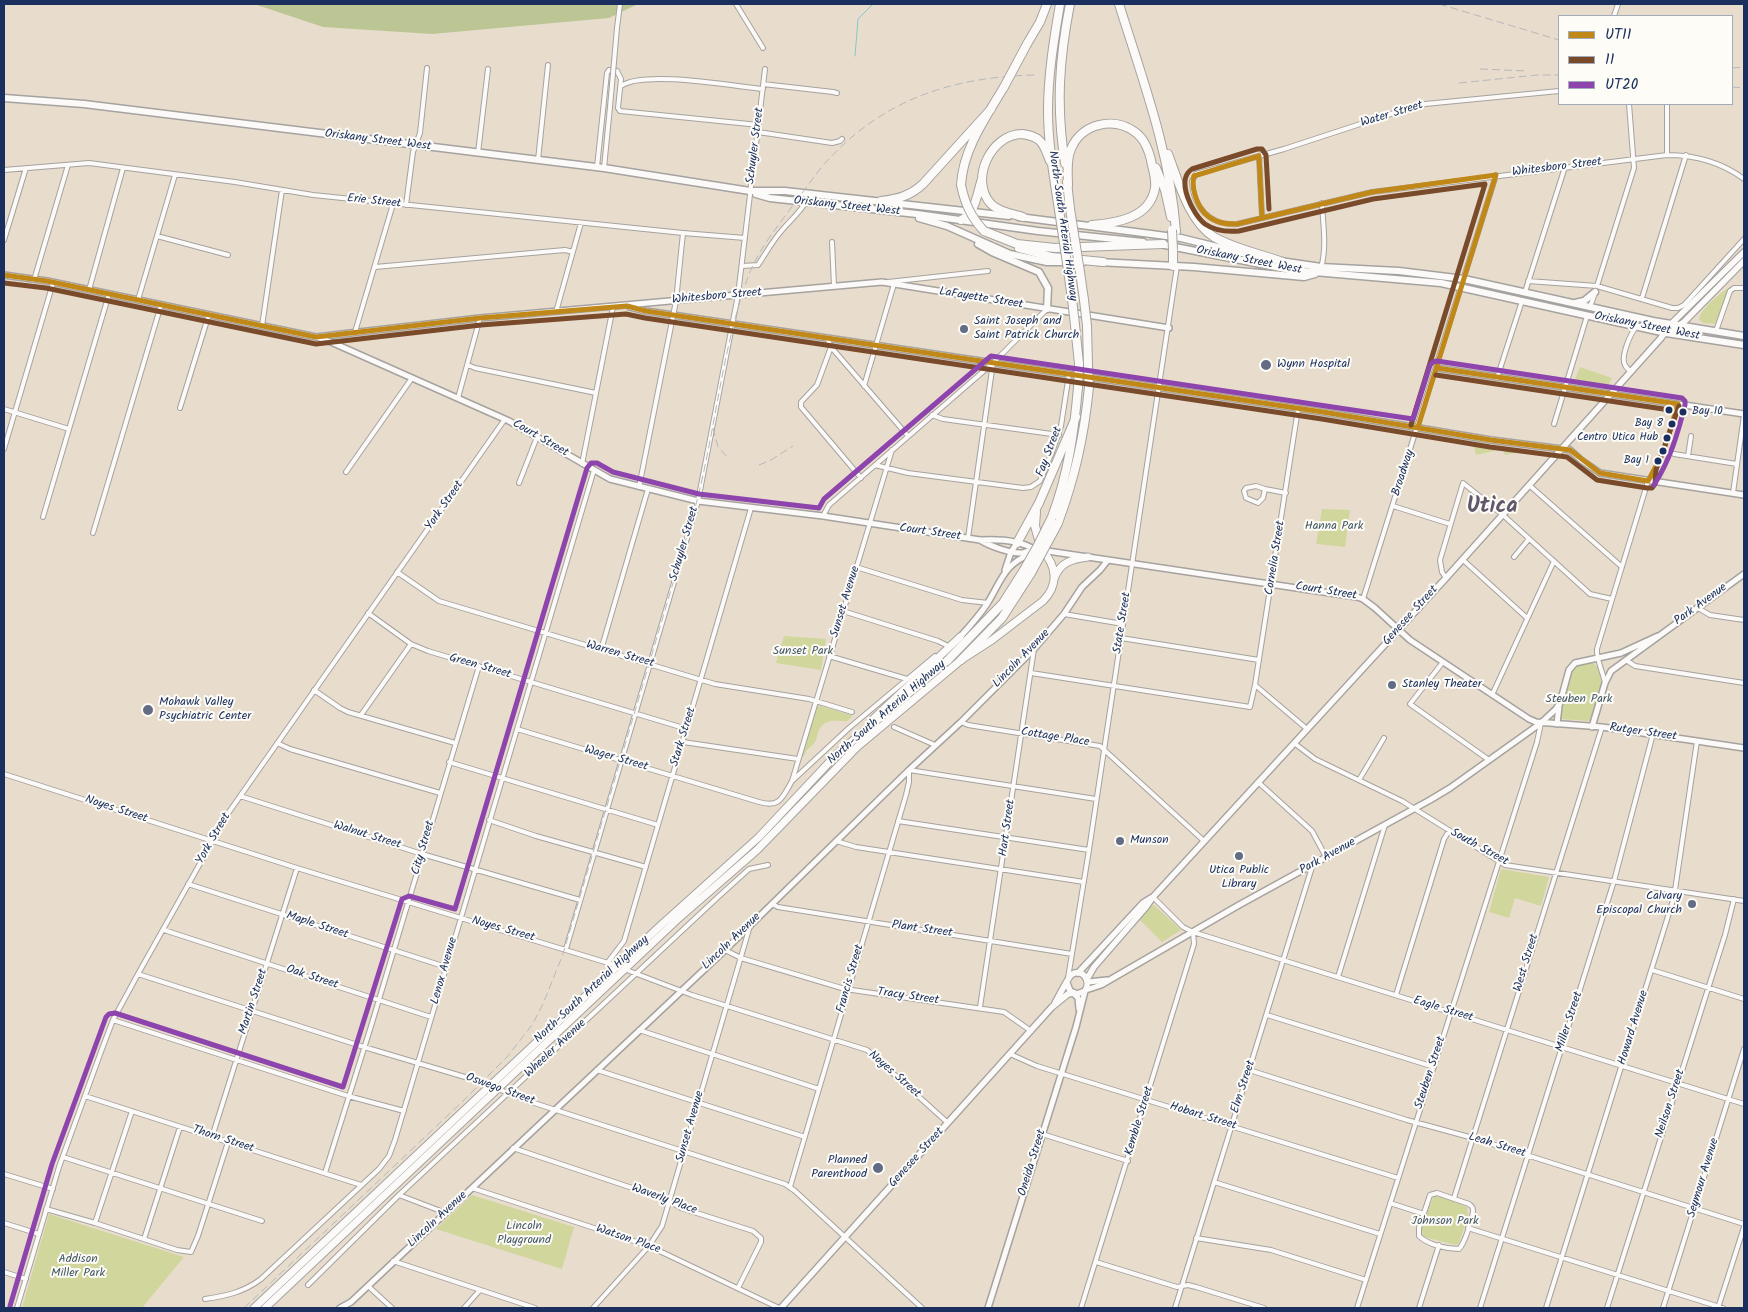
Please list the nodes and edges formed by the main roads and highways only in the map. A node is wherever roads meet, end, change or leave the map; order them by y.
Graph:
1 (1047, 4) edge
2 (1060, 4) edge
3 (1070, 4) edge
4 (1119, 4) edge
5 (4, 98) edge
6 (991, 109) junction
7 (1156, 122) junction
8 (1151, 157) junction
9 (1054, 170) junction
10 (983, 175) junction
11 (1068, 186) junction
12 (750, 191) junction
13 (881, 202) junction
14 (898, 212) junction
15 (972, 212) junction
16 (1023, 217) junction
17 (961, 220) junction
18 (1092, 225) junction
19 (1174, 230) junction
20 (984, 231) junction
21 (970, 236) junction
22 (1163, 244) junction
23 (1744, 252) edge
24 (1744, 261) edge
25 (1103, 262) junction
26 (1284, 262) junction
27 (1175, 266) junction
28 (1320, 270) junction
29 (1596, 289) road end
30 (1572, 303) junction
31 (1590, 308) junction
32 (1047, 310) road end
33 (1565, 311) junction
34 (1671, 324) junction
35 (1678, 326) junction
36 (1666, 333) junction
37 (1744, 336) edge
38 (1744, 345) edge
39 (1076, 417) junction
40 (1039, 504) junction
41 (1055, 520) junction
42 (1017, 543) road end
43 (1042, 550) joint
44 (1088, 557) road end
45 (1027, 572) junction
46 (1054, 579) junction
47 (960, 637) road end
48 (961, 660) junction
49 (947, 661) joint
50 (837, 754) junction
51 (1153, 897) junction
52 (1077, 973) junction
53 (1088, 980) junction
54 (1067, 981) junction
55 (1074, 994) junction
56 (1052, 1007) junction
57 (254, 1308) edge
58 (265, 1308) edge
59 (780, 1308) edge

1 - 6 highway, bridge
2 - 9 highway, North-South Arterial Highway
3 - 11 highway, North-South Arterial Highway
4 - 7 highway
5 - 12 main road, Oriskany Street West
6 - 13 highway
6 - 20 highway, bridge
7 - 19 highway
7 - 26 highway
8 - 11 highway
8 - 18 highway
8 - 19 highway
9 - 10 highway
9 - 39 highway, North-South Arterial Highway, bridge
10 - 15 highway
10 - 16 highway
11 - 41 highway, North-South Arterial Highway, bridge
12 - 13 main road, Oriskany Street West
12 - 14 main road, Oriskany Street West
13 - 15 main road, Oriskany Street West
14 - 17 main road, Oriskany Street West
14 - 21 main road
15 - 16 main road, Oriskany Street West
15 - 17 highway
16 - 18 main road, Oriskany Street West
17 - 22 main road, Oriskany Street West
18 - 26 main road, Oriskany Street West
19 - 27 highway
20 - 22 highway
20 - 25 highway
21 - 25 main road
21 - 32 main road
22 - 28 main road, Oriskany Street West
23 - 34 main road, Genesee Street
24 - 35 main road, Genesee Street
25 - 27 main road
26 - 28 main road, Oriskany Street West
27 - 28 main road
28 - 30 main road, Oriskany Street West
28 - 33 main road, Oriskany Street West
29 - 30 main road
30 - 31 main road, Oriskany Street West
31 - 33 main road
31 - 34 main road, Oriskany Street West
33 - 36 main road, Oriskany Street West
34 - 35 main road, Oriskany Street West
34 - 36 main road, Genesee Street
35 - 36 main road, Genesee Street
35 - 37 main road, Oriskany Street West
36 - 38 main road, Oriskany Street West
36 - 51 main road, Genesee Street
39 - 40 highway
39 - 41 highway, North-South Arterial Highway
40 - 42 highway
40 - 43 highway
41 - 45 highway, North-South Arterial Highway, bridge
43 - 46 highway
44 - 46 highway
45 - 48 highway, North-South Arterial Highway
45 - 49 highway, North-South Arterial Highway
46 - 48 highway
47 - 50 highway
48 - 58 highway, North-South Arterial Highway
49 - 50 highway, North-South Arterial Highway
50 - 57 highway, North-South Arterial Highway
51 - 52 main road, Genesee Street
51 - 53 main road, Genesee Street
52 - 53 main road
52 - 54 main road
53 - 55 main road
54 - 55 main road
54 - 56 main road, Genesee Street
55 - 56 main road, Genesee Street
56 - 59 main road, Genesee Street

